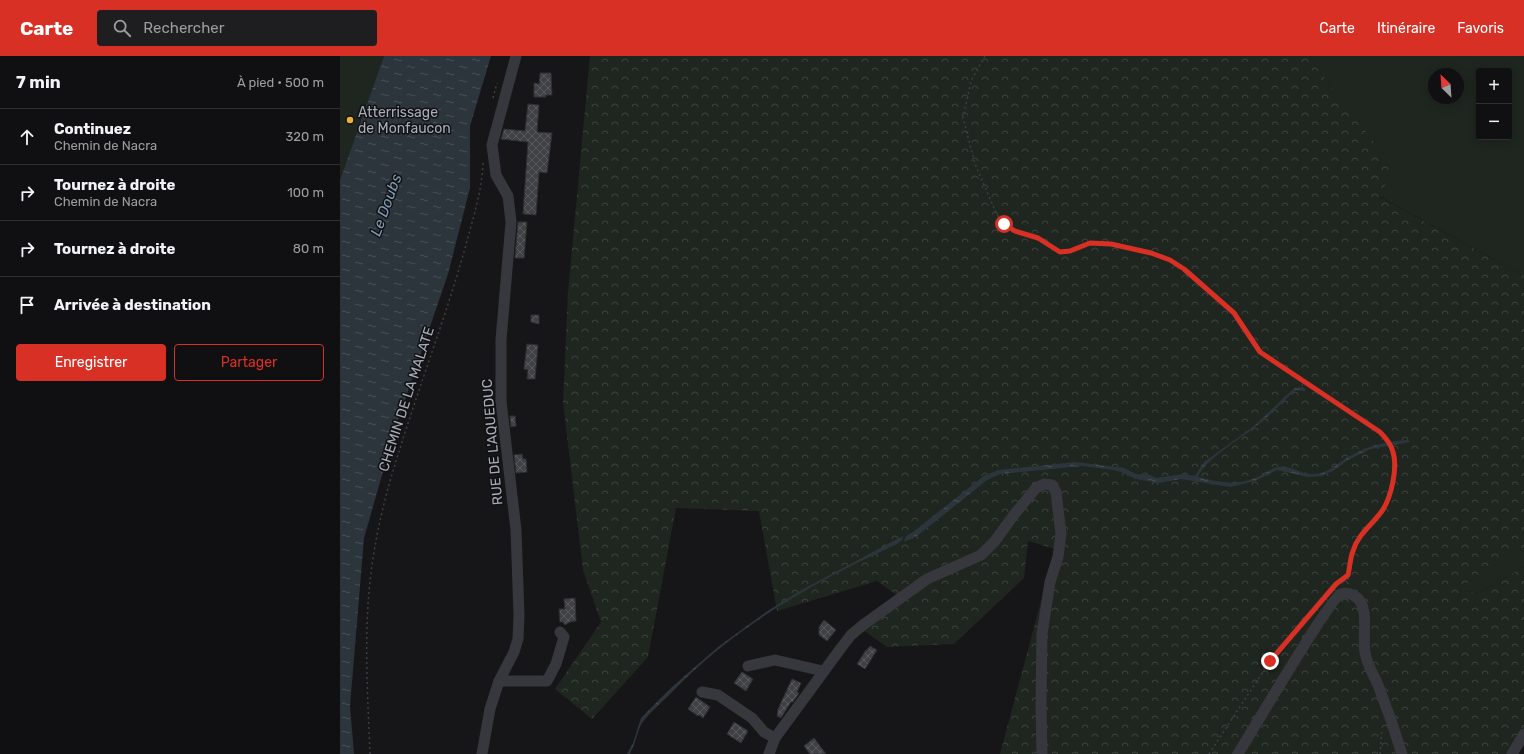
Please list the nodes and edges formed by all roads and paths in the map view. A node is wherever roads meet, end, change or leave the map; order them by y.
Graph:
1 (516, 56) edge
2 (985, 56) edge
3 (499, 78) dead end
4 (493, 100) dead end
5 (483, 162) dead end
6 (1331, 590) dead end
7 (1316, 607) dead end
8 (560, 632) dead end
9 (748, 666) dead end
10 (823, 671) junction
11 (499, 681) junction
12 (702, 692) dead end
13 (1524, 734) edge
14 (774, 738) junction
15 (370, 754) edge
16 (482, 754) edge
17 (770, 754) edge
18 (1042, 754) edge
19 (1209, 754) edge
20 (1238, 754) edge
21 (1402, 754) edge
22 (1512, 754) edge

1 - 11 street, RUE DE L'AQUEDUC
2 - 6 path
3 - 4 path
5 - 15 path, CHEMIN DE LA MALATE
7 - 19 path
8 - 11 street
9 - 10 street
10 - 14 street
10 - 18 street
11 - 16 street, RUE DE L'AQUEDUC
12 - 14 street
13 - 22 street
14 - 17 street
20 - 21 street

